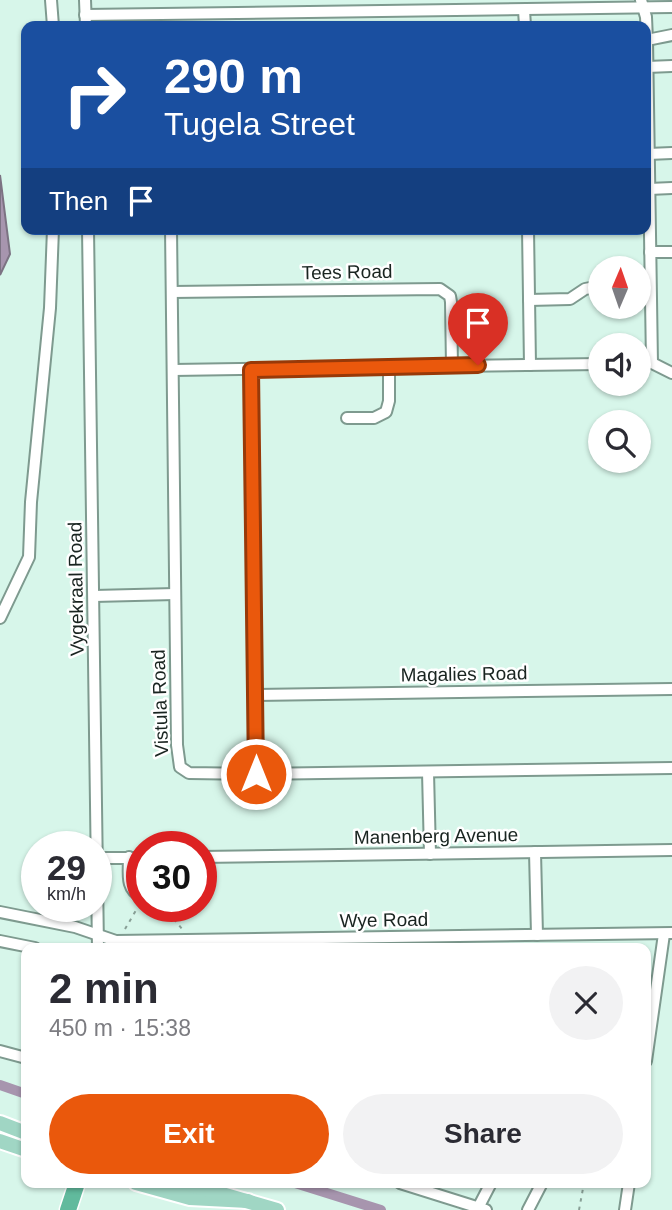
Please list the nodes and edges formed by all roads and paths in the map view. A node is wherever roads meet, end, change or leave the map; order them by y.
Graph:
1 (51, 0) edge
2 (85, 0) edge
3 (177, 0) edge
4 (642, 4) edge
5 (672, 7) edge
6 (524, 10) junction
7 (178, 14) junction
8 (53, 21) edge
9 (85, 21) edge
10 (525, 21) edge
11 (646, 21) edge
12 (672, 35) edge
13 (651, 39) edge
14 (672, 66) edge
15 (651, 67) edge
16 (672, 153) edge
17 (651, 154) edge
18 (651, 188) edge
19 (672, 188) edge
20 (53, 235) edge
21 (88, 235) edge
22 (171, 235) edge
23 (528, 235) edge
24 (650, 235) edge
25 (650, 252) junction
26 (672, 252) edge
27 (649, 256) edge
28 (588, 288) edge
29 (172, 292) junction
30 (529, 300) junction
31 (647, 319) edge
32 (652, 363) joint
33 (588, 364) edge
34 (530, 365) junction
35 (452, 366) junction
36 (389, 367) junction
37 (670, 368) edge
38 (173, 370) junction
39 (251, 370) junction
40 (347, 418) dead end
41 (175, 593) junction
42 (94, 596) junction
43 (0, 618) edge
44 (672, 689) edge
45 (256, 695) junction
46 (672, 768) edge
47 (428, 772) junction
48 (256, 774) junction
49 (97, 831) edge
50 (672, 850) edge
51 (535, 852) junction
52 (430, 854) junction
53 (217, 857) edge
54 (0, 912) edge
55 (97, 922) edge
56 (128, 922) edge
57 (176, 922) edge
58 (668, 934) edge
59 (537, 935) junction
60 (97, 936) junction
61 (0, 941) edge
62 (116, 941) junction
63 (98, 943) edge
64 (163, 943) edge
65 (186, 943) edge
66 (291, 943) edge
67 (21, 945) edge
68 (651, 1003) edge
69 (0, 1051) edge
70 (21, 1057) edge
71 (0, 1123) edge
72 (21, 1131) edge
73 (0, 1141) edge
74 (21, 1148) edge
75 (75, 1188) edge
76 (154, 1188) edge
77 (202, 1188) edge
78 (416, 1188) edge
79 (489, 1188) edge
80 (539, 1188) edge
81 (583, 1188) edge
82 (628, 1188) edge
83 (248, 1201) junction
84 (482, 1209) edge
85 (68, 1210) edge
86 (277, 1210) edge
87 (528, 1210) edge
88 (579, 1210) edge
89 (625, 1210) edge

1 - 8 street
2 - 9 street
3 - 7 street
4 - 5 street
4 - 6 street
4 - 11 street
6 - 7 street
6 - 10 street
7 - 9 street
12 - 13 street
14 - 15 street
16 - 17 street
18 - 19 street
20 - 43 street
21 - 42 street, Vygekraal Road
22 - 29 street, Vistula Road
23 - 30 street
24 - 25 street
25 - 26 street
25 - 27 street
28 - 30 street
29 - 35 street, Tees Road
29 - 38 street, Vistula Road
30 - 34 street
31 - 32 street
32 - 37 street
33 - 34 street
34 - 35 street
35 - 36 street
36 - 39 street
36 - 40 street
38 - 39 street
38 - 41 street, Vistula Road
39 - 45 street
41 - 42 street
41 - 48 street, Vistula Road
42 - 49 street, Vygekraal Road
44 - 45 street, Magalies Road
45 - 48 street
46 - 47 street, Vistula Road
47 - 48 street, Vistula Road
47 - 52 street
50 - 51 street, Manenberg Avenue
51 - 52 street, Manenberg Avenue
51 - 59 street
52 - 53 street, Manenberg Avenue
54 - 60 street, Wye Road
55 - 60 street, Vygekraal Road
56 - 62 path
57 - 65 path
58 - 59 street, Wye Road
58 - 68 street
59 - 66 street, Wye Road
60 - 62 street, Wye Road
60 - 63 street, Vygekraal Road
61 - 67 street
62 - 64 street, Wye Road
69 - 70 street
71 - 72 main road
73 - 74 main road
75 - 85 highway
76 - 83 main road
77 - 83 main road
78 - 84 street
79 - 84 street
80 - 87 street
81 - 88 path
82 - 89 street
83 - 86 main road

